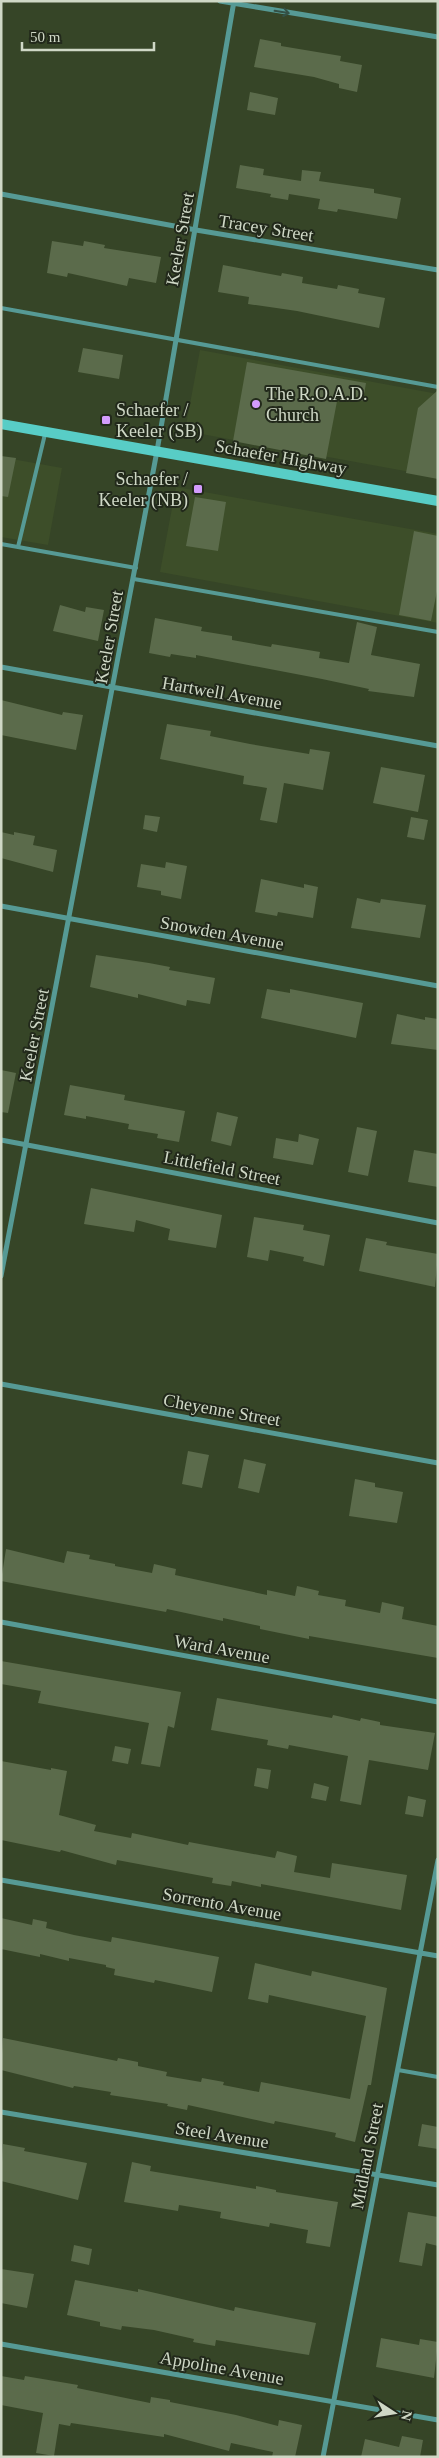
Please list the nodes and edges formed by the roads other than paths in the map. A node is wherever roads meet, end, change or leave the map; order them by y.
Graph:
1 (220, 1) edge
2 (234, 2) edge
3 (438, 37) edge
4 (1, 194) edge
5 (196, 230) junction
6 (438, 270) edge
7 (1, 308) edge
8 (176, 340) junction
9 (438, 387) edge
10 (1, 424) edge
11 (45, 432) junction
12 (157, 451) junction
13 (438, 501) edge
14 (1, 544) edge
15 (18, 547) junction
16 (136, 568) junction
17 (134, 579) junction
18 (438, 632) edge
19 (1, 667) edge
20 (114, 688) junction
21 (438, 746) edge
22 (1, 906) edge
23 (70, 919) junction
24 (438, 986) edge
25 (1, 1140) edge
26 (27, 1145) junction
27 (438, 1223) edge
28 (1, 1276) edge
29 (1, 1384) edge
30 (438, 1463) edge
31 (1, 1622) edge
32 (438, 1702) edge
33 (438, 1860) edge
34 (1, 1880) edge
35 (420, 1953) junction
36 (438, 1956) edge
37 (398, 2070) junction
38 (438, 2077) edge
39 (1, 2112) edge
40 (377, 2175) junction
41 (438, 2185) edge
42 (1, 2344) edge
43 (334, 2401) junction
44 (438, 2420) edge
45 (323, 2457) edge

1 - 2 street
2 -> 3 street
2 - 5 street, Keeler Street
4 - 5 street, Tracey Street
5 - 6 street, Tracey Street
5 - 8 street, Keeler Street
7 - 8 lane
8 - 9 lane
8 - 12 street, Keeler Street
10 - 11 street, Schaefer Highway
11 - 12 street, Schaefer Highway
11 - 15 lane
12 - 13 street, Schaefer Highway
12 - 16 street, Keeler Street
14 - 15 lane
15 - 16 lane
16 - 17 street, Keeler Street
17 - 18 lane
17 - 20 street, Keeler Street
19 - 20 street, Hartwell Avenue
20 - 21 street, Hartwell Avenue
20 - 23 street, Keeler Street
22 - 23 street, Snowden Avenue
23 - 24 street, Snowden Avenue
23 - 26 street, Keeler Street
25 - 26 street, Littlefield Street
26 - 27 street, Littlefield Street
26 - 28 street, Keeler Street
29 - 30 street, Cheyenne Street
31 - 32 street, Ward Avenue
33 - 35 street, Midland Street
34 - 35 street, Sorrento Avenue
35 - 36 street, Sorrento Avenue
35 - 37 street, Midland Street
37 - 38 lane
37 - 40 street, Midland Street
39 - 40 street, Steel Avenue
40 - 41 street, Steel Avenue
40 - 43 street, Midland Street
42 - 43 street, Appoline Avenue
43 - 44 street, Appoline Avenue
43 - 45 street, Midland Street

